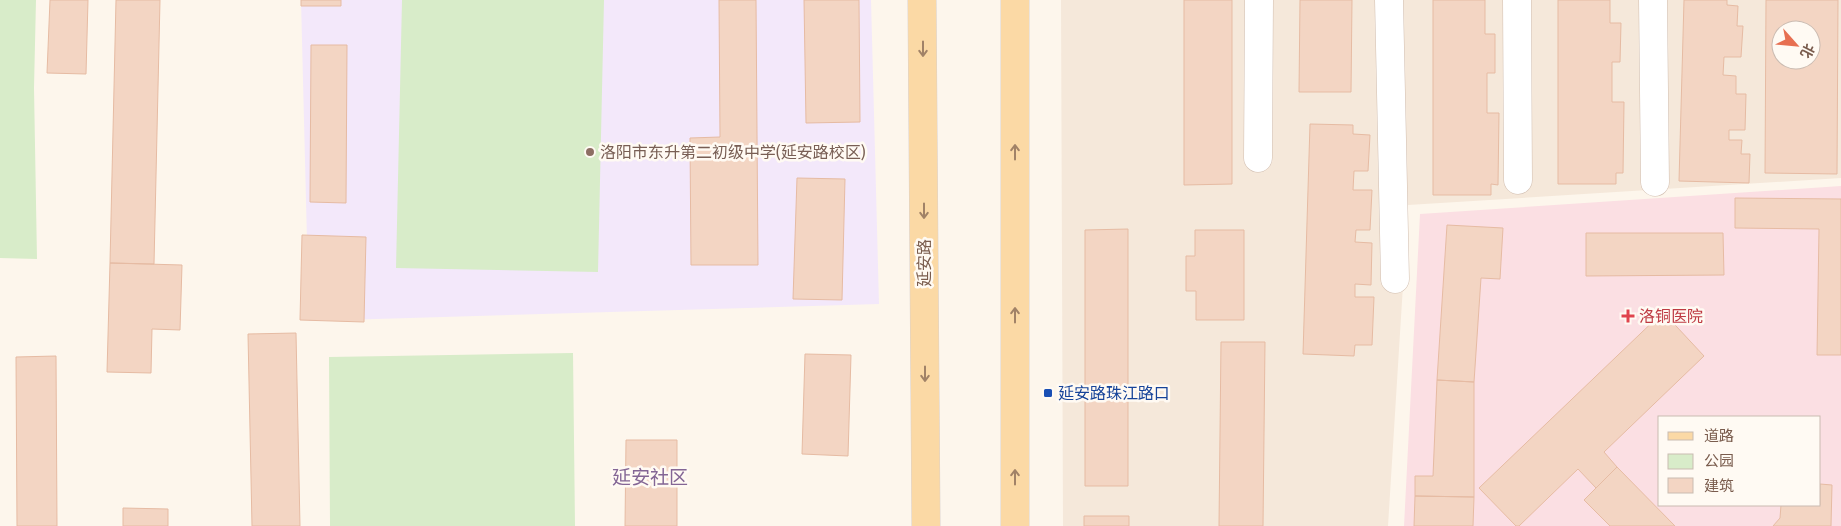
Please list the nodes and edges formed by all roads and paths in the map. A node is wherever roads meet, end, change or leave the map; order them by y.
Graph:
1 (922, 0) edge
2 (1015, 0) edge
3 (1259, 0) edge
4 (1389, 0) edge
5 (1517, 0) edge
6 (1653, 0) edge
7 (1258, 158) dead end
8 (1518, 180) dead end
9 (1655, 182) dead end
10 (1395, 279) dead end
11 (926, 526) edge
12 (1015, 526) edge

1 -> 11 main road, 延安路
12 -> 2 main road
3 - 7 lane
4 - 10 lane
5 - 8 lane
6 - 9 lane

